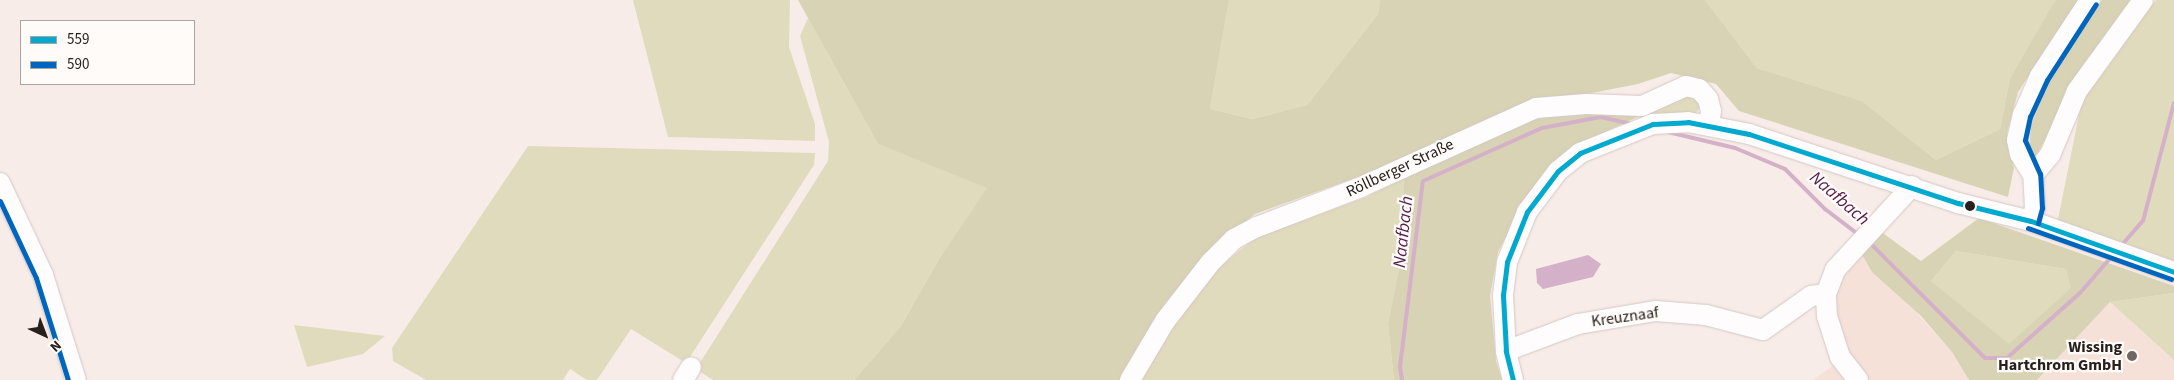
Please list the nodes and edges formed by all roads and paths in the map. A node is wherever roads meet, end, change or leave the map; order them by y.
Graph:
1 (2090, 0) edge
2 (2143, 0) edge
3 (1709, 125) junction
4 (2033, 175) junction
5 (0, 183) edge
6 (1912, 186) junction
7 (2031, 222) junction
8 (2174, 272) edge
9 (1826, 294) junction
10 (1506, 351) junction
11 (76, 380) edge
12 (1130, 380) edge
13 (1513, 380) edge
14 (1858, 380) edge

1 - 4 street
2 - 4 street
3 - 6 street
3 - 10 street
3 - 12 street, Röllberger Straße
4 - 7 street
5 - 11 street
6 - 7 street
6 - 9 street
7 - 8 street
9 - 10 street, Kreuznaaf
9 - 14 street
10 - 13 street

